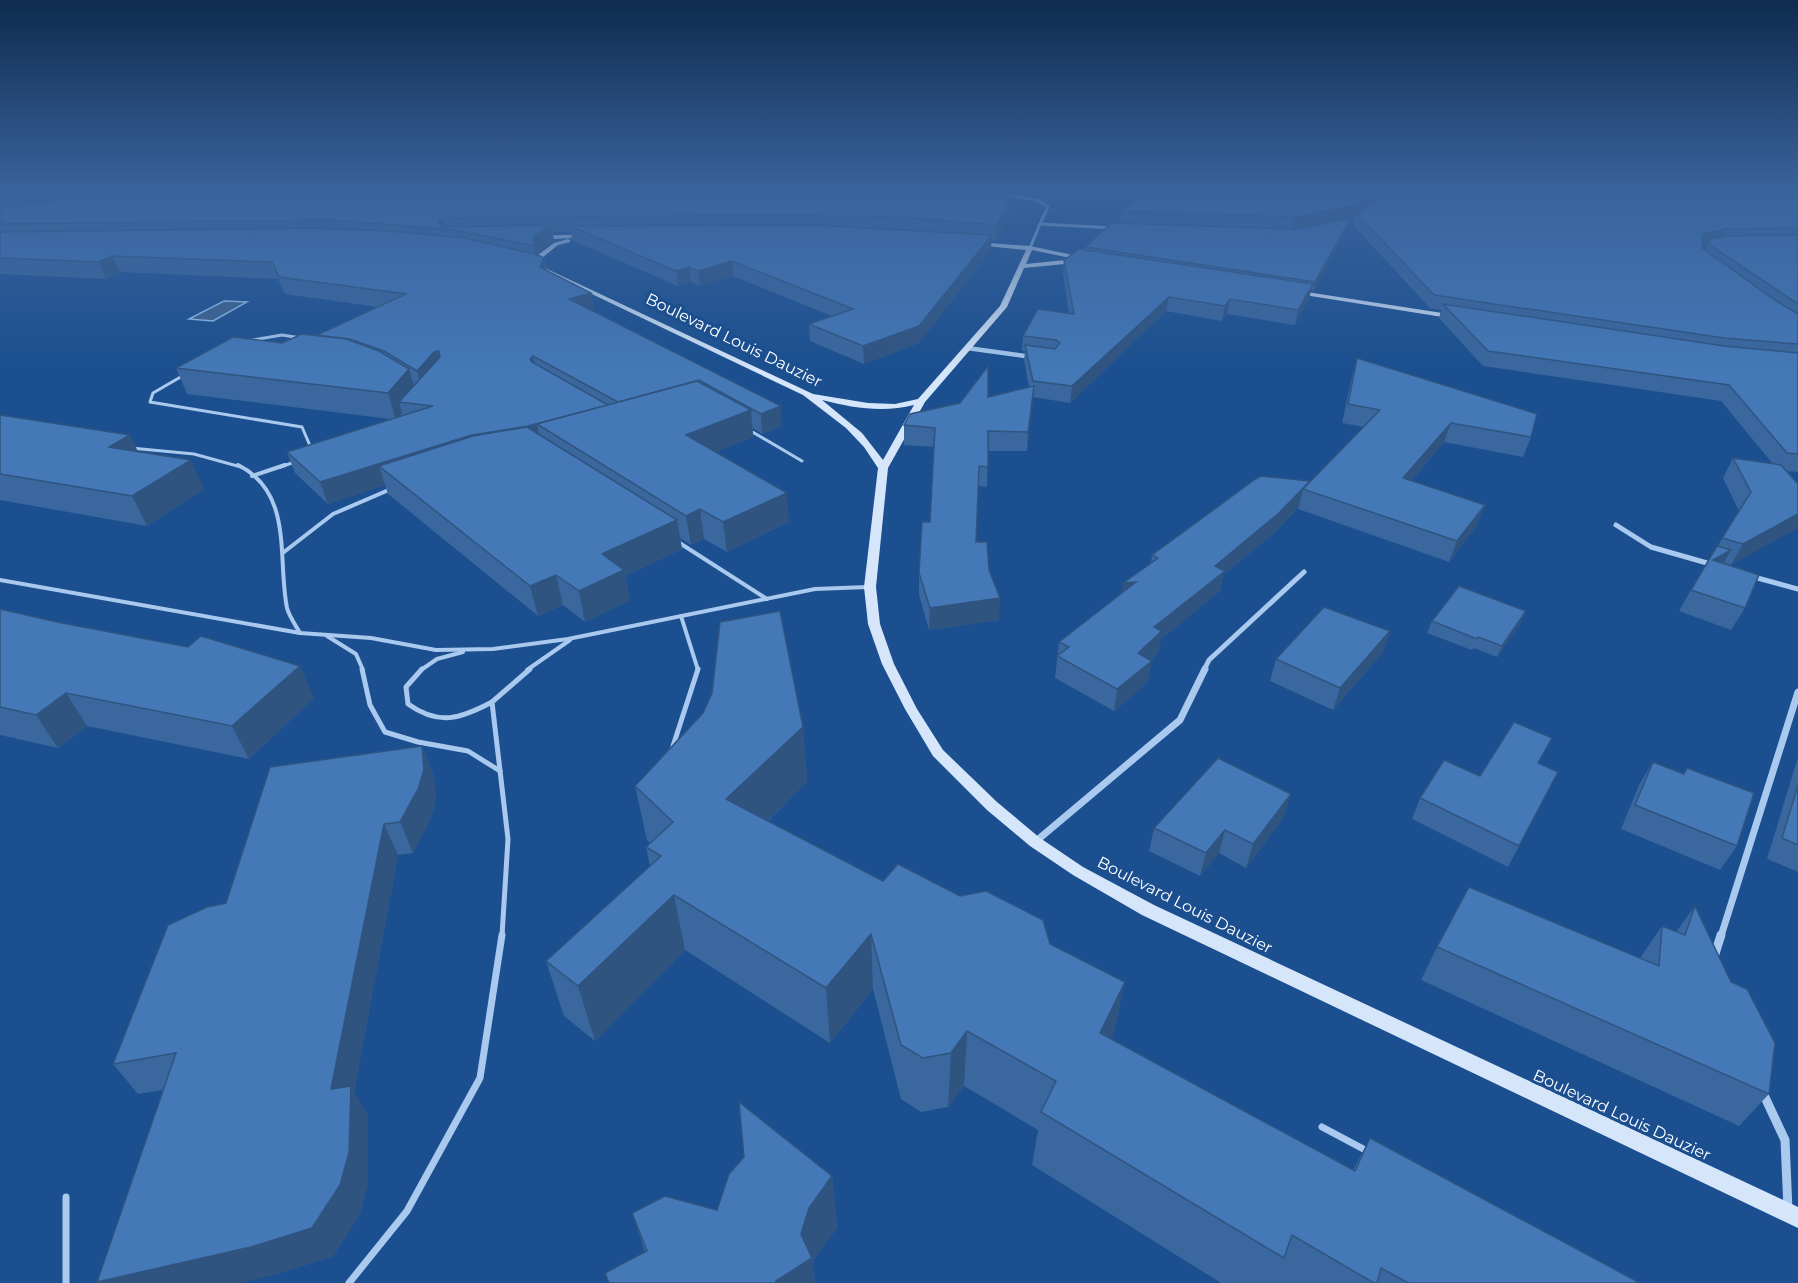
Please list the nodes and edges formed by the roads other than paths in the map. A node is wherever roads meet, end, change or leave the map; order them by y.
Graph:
1 (544, 251) edge
2 (997, 251) edge
3 (1027, 251) edge
4 (1044, 251) edge
5 (1019, 259) junction
6 (522, 261) edge
7 (544, 268) junction
8 (1279, 290) edge
9 (1463, 319) edge
10 (306, 344) edge
11 (239, 345) edge
12 (967, 348) junction
13 (1044, 359) edge
14 (191, 372) edge
15 (807, 393) junction
16 (921, 401) junction
17 (741, 426) edge
18 (126, 447) edge
19 (315, 456) edge
20 (304, 460) edge
21 (802, 461) dead end
22 (883, 468) junction
23 (252, 476) junction
24 (393, 488) edge
25 (1616, 525) dead end
26 (670, 537) edge
27 (284, 552) junction
28 (1719, 567) edge
29 (1304, 572) dead end
30 (1742, 573) edge
31 (0, 580) edge
32 (870, 587) junction
33 (1798, 590) edge
34 (767, 599) junction
35 (681, 616) junction
36 (300, 633) junction
37 (325, 635) junction
38 (573, 638) junction
39 (493, 649) junction
40 (1798, 692) edge
41 (492, 702) junction
42 (674, 746) edge
43 (500, 771) junction
44 (1035, 842) junction
45 (1710, 970) edge
46 (1756, 1080) edge
47 (1322, 1127) dead end
48 (1374, 1154) edge
49 (66, 1197) dead end
50 (1793, 1216) edge
51 (66, 1283) edge
52 (349, 1283) edge

1 - 7 street
2 - 5 street
3 - 5 street
4 - 5 street
5 - 12 street
6 - 7 street, Boulevard Louis Dauzier
7 - 15 street, Boulevard Louis Dauzier
8 - 9 street
10 - 11 lane
12 - 13 street
12 - 16 street
14 - 19 lane
15 - 16 street
15 - 22 street, Boulevard Louis Dauzier
16 - 22 street
17 - 21 lane
18 - 23 lane
20 - 23 lane
22 - 32 street, Boulevard Louis Dauzier
23 - 27 lane
24 - 27 lane
25 - 28 street
26 - 34 lane
27 - 36 lane
29 - 44 street
30 - 33 street
31 - 36 lane
32 - 34 lane
32 - 44 street, Boulevard Louis Dauzier
34 - 35 lane
35 - 38 lane
35 - 42 lane
36 - 37 lane
37 - 39 lane
37 - 43 lane
38 - 39 lane
38 - 41 lane
39 - 41 lane
40 - 45 street
41 - 43 lane
43 - 52 lane
44 - 50 street, Boulevard Louis Dauzier
46 - 50 street
47 - 48 lane
49 - 51 lane

